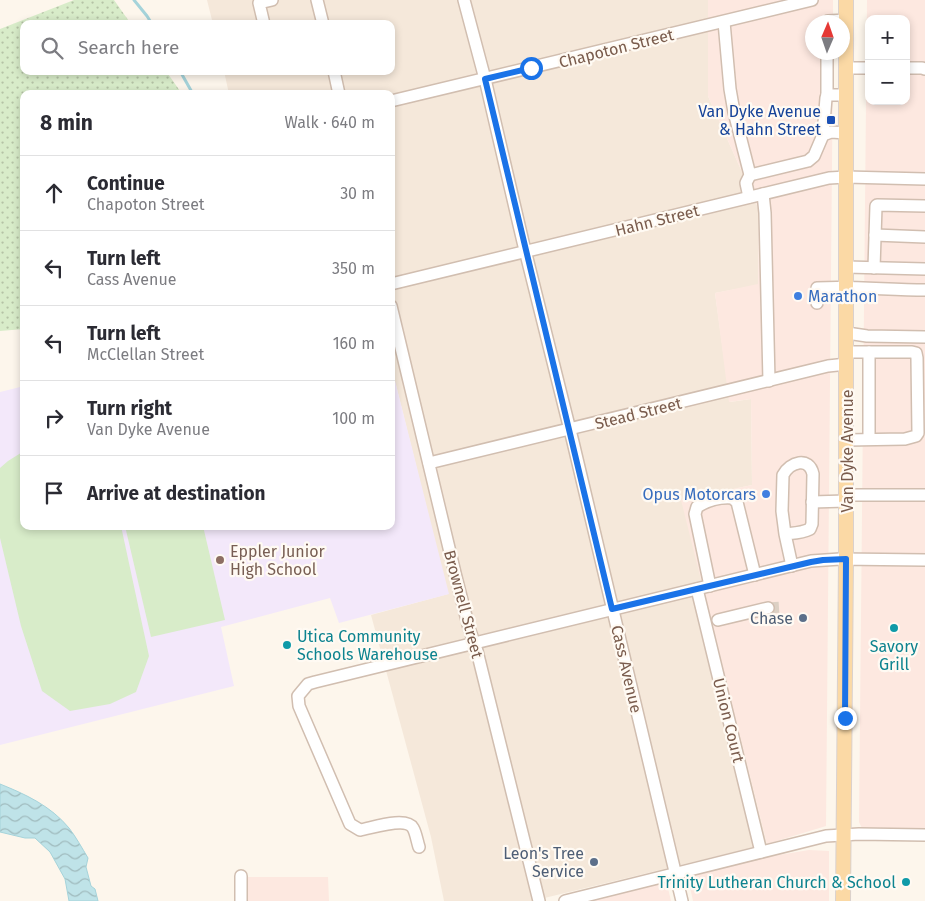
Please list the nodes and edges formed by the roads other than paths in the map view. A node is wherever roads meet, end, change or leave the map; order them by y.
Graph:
1 (272, 0) edge
2 (317, 0) edge
3 (464, 0) edge
4 (812, 0) edge
5 (846, 0) edge
6 (846, 15) edge
7 (263, 20) edge
8 (322, 20) edge
9 (724, 22) junction
10 (827, 60) edge
11 (846, 60) edge
12 (846, 68) junction
13 (865, 68) edge
14 (910, 68) edge
15 (925, 69) edge
16 (335, 75) edge
17 (485, 79) junction
18 (339, 90) edge
19 (846, 94) junction
20 (827, 95) junction
21 (395, 100) edge
22 (846, 133) junction
23 (823, 135) junction
24 (750, 175) junction
25 (846, 177) junction
26 (925, 179) edge
27 (763, 194) junction
28 (749, 197) junction
29 (925, 206) edge
30 (875, 235) junction
31 (925, 237) edge
32 (526, 251) junction
33 (846, 267) junction
34 (874, 268) junction
35 (925, 269) edge
36 (395, 283) edge
37 (846, 287) junction
38 (925, 290) edge
39 (817, 303) dead end
40 (395, 323) edge
41 (846, 333) junction
42 (925, 337) edge
43 (869, 352) junction
44 (847, 358) junction
45 (769, 380) junction
46 (569, 429) junction
47 (870, 439) junction
48 (847, 440) junction
49 (429, 463) junction
50 (925, 495) edge
51 (846, 498) junction
52 (812, 502) junction
53 (785, 534) junction
54 (846, 559) junction
55 (925, 560) edge
56 (792, 566) junction
57 (755, 575) junction
58 (710, 586) junction
59 (697, 589) junction
60 (768, 608) tunnel mouth
61 (612, 609) junction
62 (718, 620) dead end
63 (474, 642) junction
64 (925, 834) edge
65 (844, 835) junction
66 (419, 847) dead end
67 (761, 852) junction
68 (675, 874) junction
69 (241, 876) dead end
70 (241, 901) edge
71 (539, 901) edge
72 (565, 901) edge
73 (682, 901) edge
74 (843, 901) edge

1 - 7 street
2 - 8 street
3 - 17 street, Cass Avenue
4 - 9 street, Chapoton Street
5 - 6 main road, Van Dyke Avenue
9 - 17 street, Chapoton Street
9 - 24 street
10 - 20 street
11 - 12 main road, Van Dyke Avenue
12 - 13 street
12 - 19 main road, Van Dyke Avenue
14 - 15 street
16 - 18 street
17 - 21 street, Chapoton Street
17 - 32 street, Cass Avenue
19 - 20 street
19 - 22 main road, Van Dyke Avenue
20 - 23 street
22 - 23 street
22 - 25 main road, Van Dyke Avenue
23 - 24 street
24 - 28 street
25 - 26 street, Hahn Street
25 - 27 street, Hahn Street
25 - 33 main road, Van Dyke Avenue
27 - 28 street, Hahn Street
27 - 45 street
28 - 32 street, Hahn Street
29 - 30 street
30 - 31 street
30 - 34 street
32 - 36 street, Hahn Street
32 - 46 street, Cass Avenue
33 - 34 street
33 - 37 main road, Van Dyke Avenue
34 - 35 street
37 - 38 street
37 - 39 street
37 - 41 main road, Van Dyke Avenue
40 - 49 street, Brownell Street
41 - 42 street
41 - 44 main road, Van Dyke Avenue
43 - 44 street, Stead Street
43 - 47 street
43 - 47 street, Stead Street
44 - 45 street, Stead Street
44 - 48 main road, Van Dyke Avenue
45 - 46 street, Stead Street
46 - 49 street, Stead Street
46 - 61 street, Cass Avenue
47 - 48 street
48 - 51 main road, Van Dyke Avenue
49 - 63 street, Brownell Street
50 - 51 street
51 - 52 street
51 - 54 main road, Van Dyke Avenue
52 - 53 street
52 - 53 street
53 - 56 street
54 - 55 street
54 - 56 street
54 - 65 main road, Van Dyke Avenue
56 - 57 street
57 - 58 street
57 - 58 street
58 - 59 street
59 - 61 street
59 - 67 street, Union Court
60 - 62 street
61 - 63 street
61 - 68 street, Cass Avenue
63 - 66 street
63 - 71 street, Brownell Street
64 - 65 street
65 - 67 street
65 - 74 main road, Van Dyke Avenue
67 - 68 street
68 - 72 street
68 - 73 street, Cass Avenue
69 - 70 street

